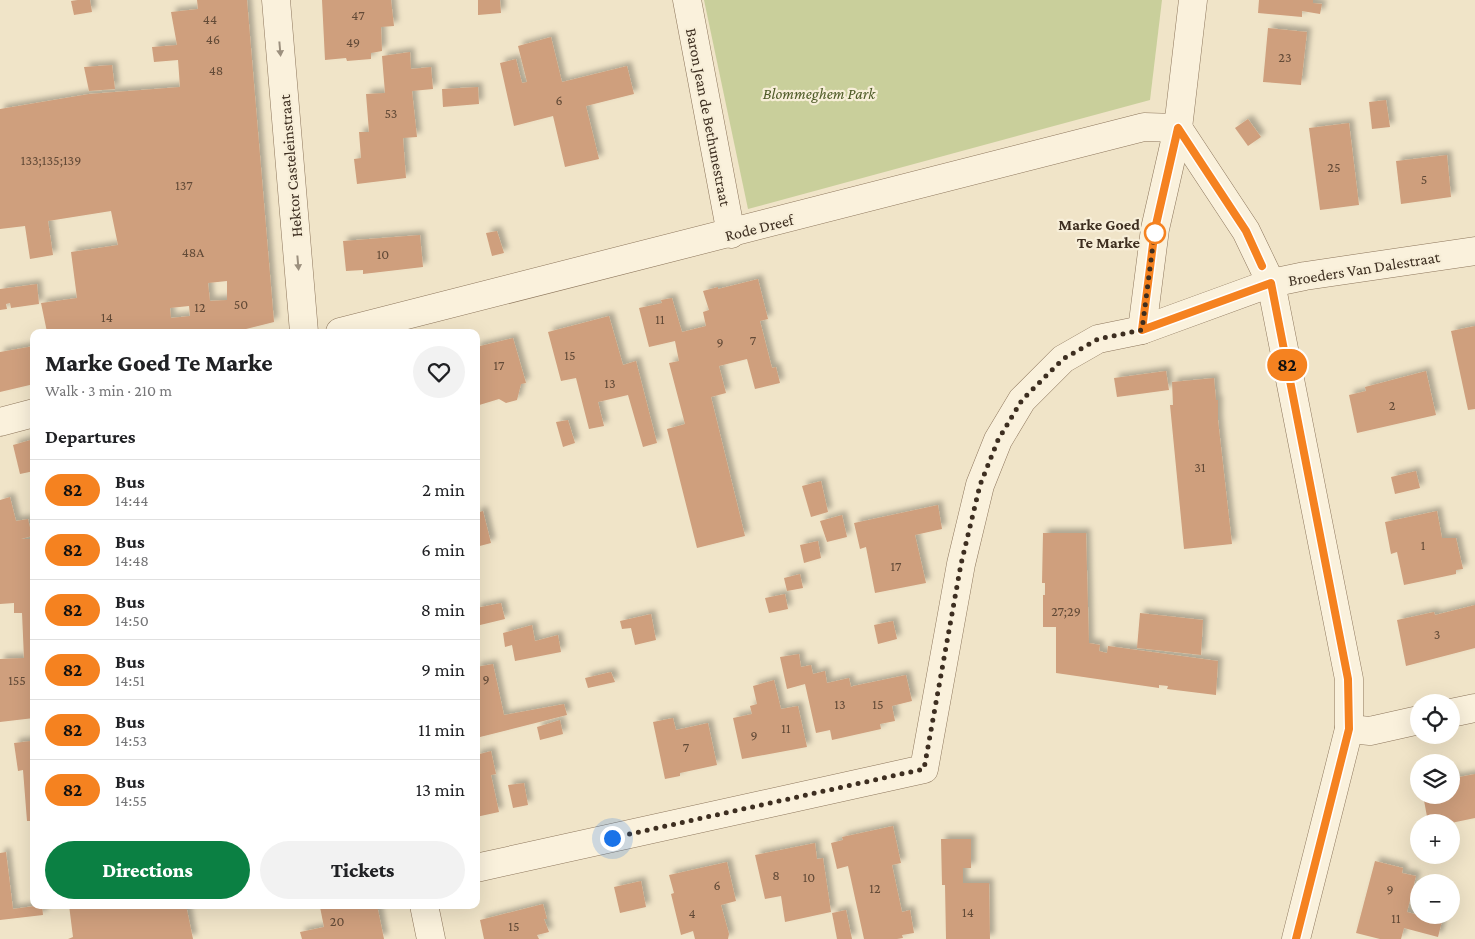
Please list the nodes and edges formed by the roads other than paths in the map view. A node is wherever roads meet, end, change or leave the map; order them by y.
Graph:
1 (276, 0) edge
2 (686, 0) edge
3 (1193, 0) edge
4 (1178, 128) junction
5 (731, 234) junction
6 (1475, 251) edge
7 (1271, 283) junction
8 (304, 329) edge
9 (352, 329) edge
10 (1142, 330) junction
11 (30, 414) edge
12 (0, 422) edge
13 (1475, 708) edge
14 (1460, 711) edge
15 (1410, 722) edge
16 (1349, 729) junction
17 (480, 867) edge
18 (425, 909) edge
19 (431, 939) edge
20 (1296, 939) edge

1 -> 8 street, Hektor Casteleinstraat
2 - 5 street, Baron Jean de Bethunestraat
3 - 4 street
4 - 5 street, Rode Dreef
4 - 7 street
4 - 10 street
5 - 9 street, Rode Dreef
6 - 7 street, Broeders Van Dalestraat
7 - 10 street, Broeders Van Dalestraat
7 - 16 street
10 - 17 street, Broeders Van Dalestraat
11 - 12 street
13 - 14 street
15 - 16 street
16 - 20 street
18 - 19 street

